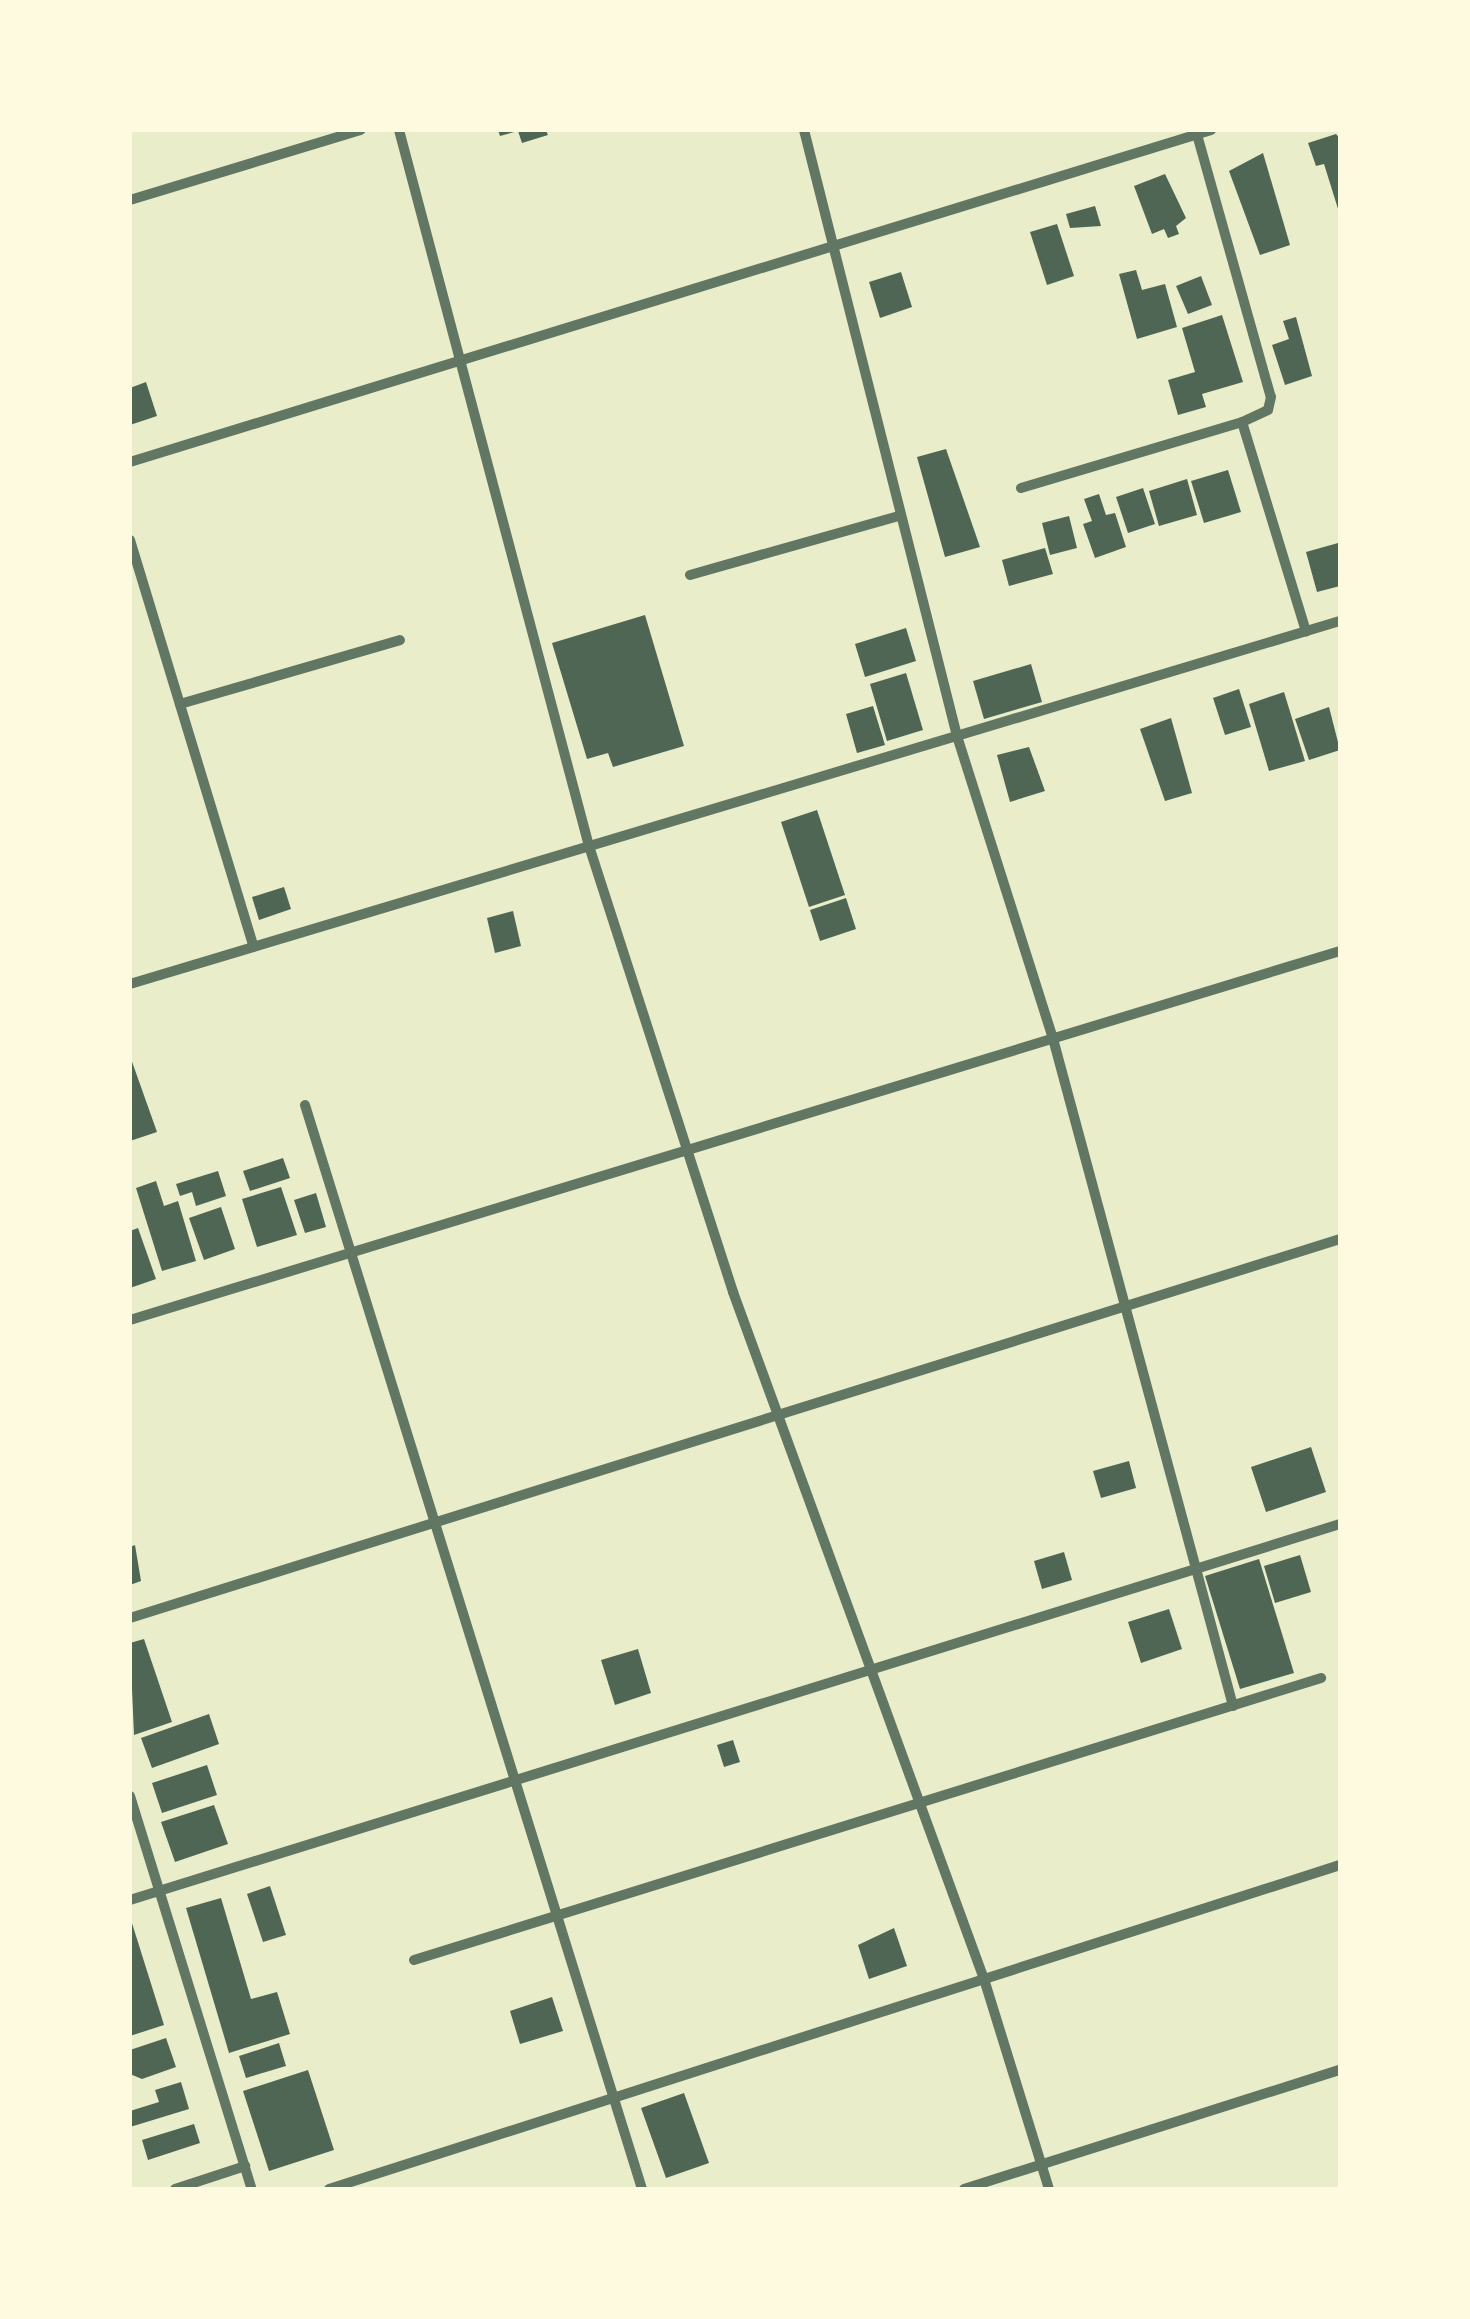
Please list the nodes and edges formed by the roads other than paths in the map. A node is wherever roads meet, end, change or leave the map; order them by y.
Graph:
1 (360, 130) edge
2 (398, 130) edge
3 (804, 130) edge
4 (1211, 130) edge
5 (1197, 132) edge
6 (130, 200) edge
7 (832, 247) junction
8 (465, 359) junction
9 (1242, 422) junction
10 (130, 462) edge
11 (1021, 488) dead end
12 (898, 516) junction
13 (130, 540) edge
14 (690, 575) dead end
15 (1340, 621) edge
16 (1306, 631) junction
17 (400, 640) dead end
18 (180, 704) junction
19 (957, 736) junction
20 (590, 846) junction
21 (254, 947) junction
22 (1340, 951) edge
23 (130, 984) edge
24 (1052, 1035) junction
25 (306, 1105) dead end
26 (685, 1148) junction
27 (1340, 1239) edge
28 (351, 1252) junction
29 (1124, 1307) junction
30 (130, 1320) edge
31 (778, 1415) junction
32 (435, 1522) junction
33 (1340, 1524) edge
34 (1194, 1569) junction
35 (130, 1618) edge
36 (871, 1670) junction
37 (1321, 1678) dead end
38 (1234, 1706) junction
39 (515, 1780) junction
40 (130, 1796) edge
41 (920, 1803) junction
42 (1340, 1865) edge
43 (160, 1891) junction
44 (130, 1900) edge
45 (557, 1916) junction
46 (414, 1960) dead end
47 (984, 1979) junction
48 (1340, 2070) edge
49 (614, 2098) junction
50 (1042, 2164) junction
51 (245, 2166) junction
52 (175, 2189) edge
53 (252, 2189) edge
54 (329, 2189) edge
55 (642, 2189) edge
56 (964, 2189) edge
57 (1050, 2189) edge

1 - 6 street
2 - 8 street
3 - 7 street
4 - 5 street
5 - 7 street
5 - 9 street
7 - 8 street
7 - 12 street
8 - 10 street
8 - 20 street
9 - 11 street
9 - 16 street
12 - 14 street
12 - 19 street
13 - 18 street
15 - 16 street
16 - 19 street
17 - 18 street
18 - 21 street
19 - 20 street
19 - 24 street
20 - 21 street
20 - 26 street
21 - 23 street
22 - 24 street
24 - 26 street
24 - 29 street
25 - 28 street
26 - 28 street
26 - 31 street
27 - 29 street
28 - 30 street
28 - 32 street
29 - 31 street
29 - 34 street
31 - 32 street
31 - 36 street
32 - 35 street
32 - 39 street
33 - 34 street
34 - 36 street
34 - 38 street
36 - 39 street
36 - 41 street
37 - 38 street
38 - 41 street
39 - 43 street
39 - 45 street
40 - 43 street
41 - 45 street
41 - 47 street
42 - 47 street
43 - 44 street
43 - 51 street
45 - 46 street
45 - 49 street
47 - 49 street
47 - 50 street
48 - 50 street
49 - 54 street
49 - 55 street
50 - 56 street
50 - 57 street
51 - 52 street
51 - 53 street

